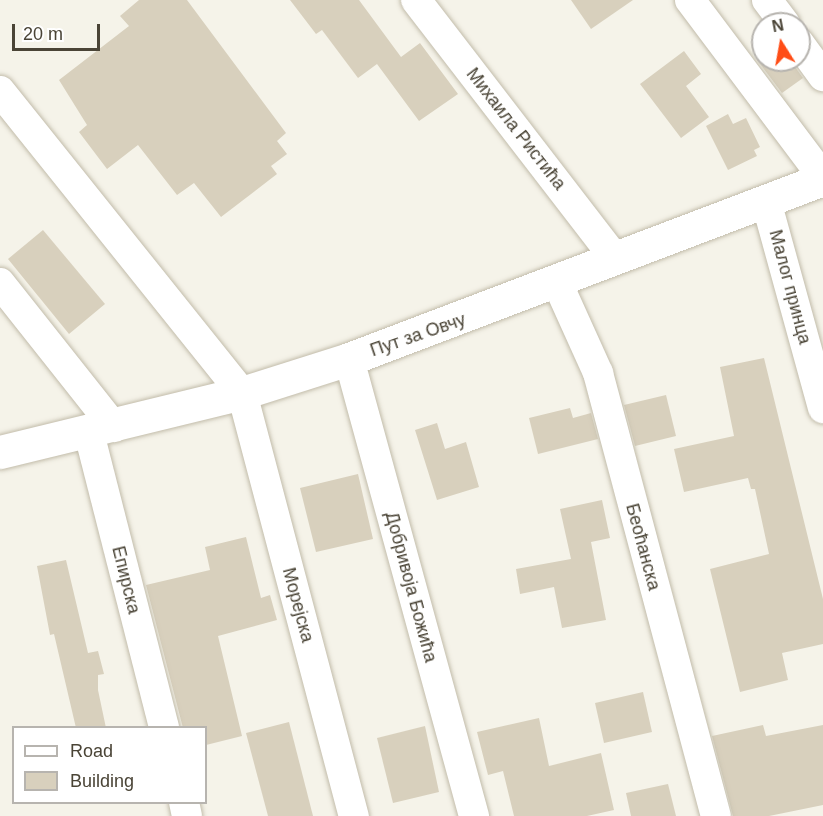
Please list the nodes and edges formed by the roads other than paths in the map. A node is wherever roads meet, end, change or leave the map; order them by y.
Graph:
1 (416, 0) edge
2 (690, 0) edge
3 (811, 60) edge
4 (823, 76) edge
5 (0, 91) edge
6 (823, 178) edge
7 (766, 201) junction
8 (615, 258) junction
9 (557, 282) junction
10 (0, 283) edge
11 (349, 359) junction
12 (242, 393) junction
13 (823, 408) edge
14 (101, 430) junction
15 (0, 452) edge
16 (164, 726) edge
17 (354, 816) edge
18 (474, 816) edge
19 (716, 816) edge

1 - 8 street, Михаила Ристића
2 - 6 street
3 - 4 street
5 - 12 street
6 - 7 street, Пут за Овчу
7 - 8 street, Пут за Овчу
7 - 13 street, Малог принца
8 - 9 street, Пут за Овчу
9 - 11 street, Пут за Овчу
9 - 19 street, Беоћанска
10 - 14 street
11 - 12 street, Пут за Овчу
11 - 18 street, Добривоја Божића
12 - 14 street, Пут за Овчу
12 - 17 street, Морејска
14 - 15 street, Пут за Овчу
14 - 16 street, Епирска

